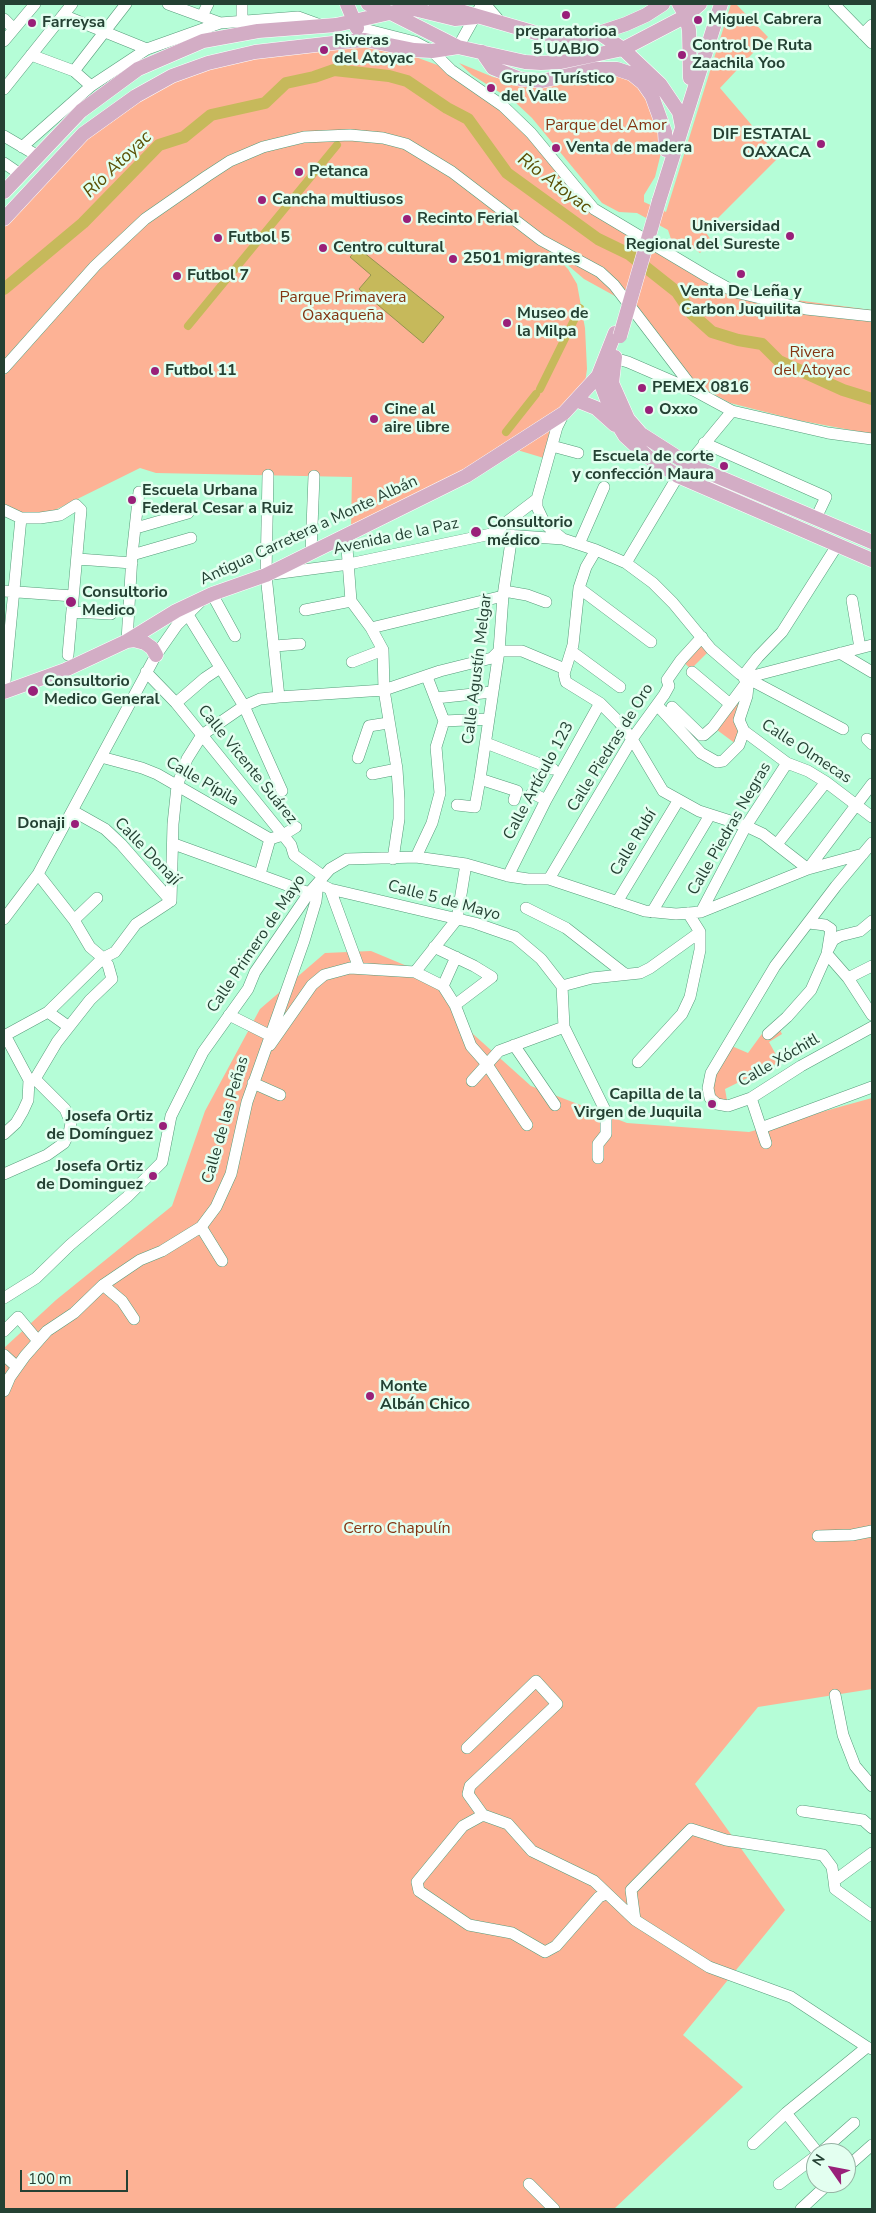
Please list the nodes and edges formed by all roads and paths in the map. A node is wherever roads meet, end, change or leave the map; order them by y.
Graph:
1 (35, 4) edge
2 (72, 4) edge
3 (126, 4) edge
4 (168, 4) edge
5 (208, 4) edge
6 (242, 4) edge
7 (347, 4) edge
8 (368, 4) edge
9 (436, 4) edge
10 (662, 4) edge
11 (679, 4) edge
12 (700, 4) edge
13 (713, 4) edge
14 (721, 4) edge
15 (834, 4) edge
16 (481, 8) edge
17 (391, 13) junction
18 (63, 15) junction
19 (202, 16) junction
20 (686, 16) junction
21 (4, 19) edge
22 (242, 20) junction
23 (354, 22) junction
24 (220, 23) junction
25 (872, 24) edge
26 (320, 25) junction
27 (336, 25) junction
28 (14, 29) junction
29 (104, 31) junction
30 (595, 33) junction
31 (863, 34) junction
32 (366, 40) junction
33 (4, 41) edge
34 (342, 42) junction
35 (872, 43) edge
36 (458, 47) junction
37 (148, 49) junction
38 (623, 49) junction
39 (414, 50) junction
40 (432, 51) junction
41 (482, 52) junction
42 (602, 54) junction
43 (31, 55) junction
44 (74, 70) junction
45 (451, 70) junction
46 (690, 78) junction
47 (91, 86) junction
48 (4, 89) edge
49 (679, 112) junction
50 (682, 128) junction
51 (4, 136) edge
52 (22, 147) junction
53 (666, 150) junction
54 (38, 156) junction
55 (4, 163) edge
56 (20, 174) junction
57 (4, 192) edge
58 (656, 200) junction
59 (4, 219) edge
60 (872, 316) edge
61 (617, 335) junction
62 (614, 362) junction
63 (4, 368) edge
64 (604, 383) junction
65 (695, 391) junction
66 (581, 402) junction
67 (732, 411) junction
68 (564, 412) junction
69 (625, 436) junction
70 (872, 440) edge
71 (704, 443) junction
72 (552, 446) junction
73 (578, 453) dead end
74 (688, 464) junction
75 (268, 475) dead end
76 (314, 476) dead end
77 (678, 476) junction
78 (604, 487) dead end
79 (139, 492) dead end
80 (536, 499) junction
81 (4, 510) edge
82 (188, 513) dead end
83 (21, 518) junction
84 (816, 518) junction
85 (136, 528) junction
86 (492, 534) junction
87 (512, 535) junction
88 (346, 536) junction
89 (191, 538) dead end
90 (563, 539) junction
91 (872, 542) edge
92 (579, 544) junction
93 (838, 544) junction
94 (596, 550) junction
95 (311, 552) junction
96 (78, 559) junction
97 (132, 559) junction
98 (872, 560) edge
99 (626, 563) junction
100 (349, 564) junction
101 (266, 575) junction
102 (579, 588) junction
103 (9, 591) edge
104 (503, 594) junction
105 (73, 596) junction
106 (208, 596) junction
107 (852, 600) dead end
108 (351, 601) junction
109 (546, 602) dead end
110 (305, 610) dead end
111 (72, 612) junction
112 (112, 614) dead end
113 (188, 615) junction
114 (371, 628) junction
115 (235, 636) dead end
116 (702, 637) junction
117 (127, 641) junction
118 (651, 642) dead end
119 (300, 644) dead end
120 (275, 646) junction
121 (872, 646) edge
122 (860, 648) junction
123 (383, 650) junction
124 (500, 651) junction
125 (571, 652) junction
126 (840, 653) junction
127 (68, 655) dead end
128 (156, 655) junction
129 (352, 662) dead end
130 (220, 668) junction
131 (564, 669) junction
132 (146, 672) junction
133 (692, 672) dead end
134 (872, 672) edge
135 (426, 677) junction
136 (744, 679) junction
137 (620, 687) dead end
138 (384, 690) junction
139 (4, 692) edge
140 (492, 692) junction
141 (279, 697) junction
142 (436, 698) junction
143 (176, 703) junction
144 (600, 703) junction
145 (730, 704) junction
146 (657, 705) junction
147 (244, 706) junction
148 (672, 707) dead end
149 (488, 719) junction
150 (444, 721) junction
151 (388, 723) junction
152 (843, 729) dead end
153 (744, 730) junction
154 (202, 735) junction
155 (632, 739) junction
156 (486, 743) junction
157 (101, 757) junction
158 (358, 758) dead end
159 (787, 763) junction
160 (397, 769) junction
161 (552, 769) dead end
162 (372, 774) dead end
163 (480, 779) junction
164 (826, 782) junction
165 (872, 784) edge
166 (177, 786) junction
167 (282, 791) dead end
168 (532, 793) dead end
169 (514, 800) dead end
170 (546, 800) junction
171 (678, 801) junction
172 (457, 805) dead end
173 (856, 805) junction
174 (73, 811) junction
175 (710, 815) junction
176 (872, 817) edge
177 (746, 826) junction
178 (296, 827) dead end
179 (283, 835) junction
180 (270, 839) junction
181 (872, 843) edge
182 (174, 844) junction
183 (777, 844) junction
184 (864, 854) junction
185 (416, 857) junction
186 (393, 859) junction
187 (466, 864) junction
188 (808, 869) junction
189 (38, 874) junction
190 (260, 874) junction
191 (508, 876) junction
192 (320, 879) junction
193 (549, 879) junction
194 (330, 889) junction
195 (309, 893) junction
196 (97, 898) dead end
197 (171, 901) junction
198 (617, 902) junction
199 (526, 908) dead end
200 (652, 912) junction
201 (701, 912) junction
202 (688, 913) junction
203 (4, 919) edge
204 (457, 919) junction
205 (74, 920) junction
206 (872, 921) edge
207 (809, 923) junction
208 (700, 932) junction
209 (434, 947) junction
210 (827, 952) junction
211 (103, 958) junction
212 (456, 958) junction
213 (872, 966) edge
214 (359, 968) junction
215 (415, 972) junction
216 (626, 974) junction
217 (848, 978) junction
218 (443, 986) junction
219 (562, 986) junction
220 (457, 1009) junction
221 (48, 1012) junction
222 (229, 1015) junction
223 (872, 1015) edge
224 (69, 1027) junction
225 (564, 1027) junction
226 (872, 1027) edge
227 (768, 1034) dead end
228 (4, 1036) edge
229 (269, 1036) junction
230 (514, 1045) junction
231 (263, 1054) junction
232 (638, 1062) dead end
233 (486, 1063) junction
234 (32, 1080) junction
235 (472, 1081) dead end
236 (253, 1083) junction
237 (872, 1087) edge
238 (277, 1094) dead end
239 (751, 1098) junction
240 (555, 1104) dead end
241 (526, 1125) dead end
242 (761, 1128) junction
243 (4, 1134) edge
244 (766, 1142) dead end
245 (598, 1158) dead end
246 (4, 1174) edge
247 (201, 1227) junction
248 (222, 1261) dead end
249 (103, 1284) junction
250 (4, 1298) edge
251 (134, 1319) dead end
252 (4, 1331) edge
253 (38, 1341) junction
254 (4, 1355) edge
255 (17, 1367) junction
256 (4, 1392) edge
257 (872, 1531) edge
258 (818, 1536) dead end
259 (835, 1695) dead end
260 (467, 1748) dead end
261 (872, 1786) edge
262 (802, 1811) dead end
263 (483, 1814) junction
264 (872, 1828) edge
265 (872, 1853) edge
266 (834, 1881) junction
267 (606, 1894) junction
268 (872, 1916) edge
269 (635, 1920) junction
270 (869, 2048) edge
271 (786, 2113) junction
272 (854, 2124) dead end
273 (811, 2143) edge
274 (831, 2143) edge
275 (753, 2144) dead end
276 (872, 2145) edge
277 (856, 2159) edge
278 (806, 2164) edge
279 (529, 2184) dead end
280 (779, 2184) dead end
281 (818, 2193) edge
282 (554, 2209) edge
283 (801, 2209) edge

1 - 28 street
2 - 18 street
3 - 29 street
4 - 19 street
5 - 19 street
6 - 22 street
7 - 23 main road
8 - 17 main road
9 - 16 main road
10 - 30 main road
11 - 20 main road
12 - 20 main road
13 - 46 main road
14 - 50 main road
15 - 31 street
16 - 17 main road
16 - 30 main road
16 - 36 street
17 - 23 main road
17 - 36 main road
18 - 29 street
18 - 43 street
19 - 24 street
20 - 38 main road
20 - 46 main road
21 - 28 street
22 - 24 street
22 - 26 street
23 - 27 main road
23 - 32 main road
23 - 40 street
24 - 37 street
25 - 31 street
26 - 27 main road
26 - 54 main road
27 - 34 main road
28 - 33 street
29 - 37 street
29 - 44 street
30 - 38 main road
30 - 42 main road
31 - 35 street
32 - 34 main road
32 - 39 main road
34 - 59 main road
36 - 40 main road
36 - 41 main road
37 - 47 street
38 - 42 main road
38 - 49 main road
39 - 40 main road
39 - 45 street
40 - 45 street
41 - 42 main road
41 - 53 main road
43 - 44 street
43 - 48 street
44 - 47 street
45 - 60 street
46 - 49 main road
47 - 52 street
49 - 50 main road
49 - 53 main road
50 - 58 main road
51 - 52 street
52 - 54 street
53 - 58 main road
54 - 56 main road
55 - 56 street
56 - 57 main road
58 - 61 main road, bridge
61 - 62 main road
61 - 64 main road
62 - 64 main road, Antigua Carretera a Monte Albán
62 - 65 street
63 - 65 street
64 - 66 main road
64 - 68 main road, Antigua Carretera a Monte Albán
64 - 69 main road
64 - 74 main road
65 - 67 street
66 - 68 main road
66 - 69 main road
67 - 70 street
67 - 71 street
68 - 72 street
68 - 88 main road, Antigua Carretera a Monte Albán
69 - 77 main road
71 - 74 street
71 - 84 street
72 - 73 street
72 - 80 street
74 - 77 street
74 - 84 main road
75 - 101 street
76 - 95 street
77 - 93 main road
77 - 99 street
78 - 92 street
79 - 85 street
80 - 86 street
80 - 90 street
81 - 83 street
82 - 85 street
83 - 96 street
83 - 103 street
84 - 91 main road
85 - 97 street
86 - 87 street, Avenida de la Paz
86 - 100 street, Avenida de la Paz
87 - 90 street, Avenida de la Paz
87 - 104 street, Calle Agustín Melgar
88 - 95 main road, Antigua Carretera a Monte Albán
88 - 100 street
89 - 97 street
90 - 92 street
92 - 94 street
93 - 98 main road
93 - 136 street
94 - 99 street
94 - 102 street
95 - 101 main road, Antigua Carretera a Monte Albán
96 - 97 street
96 - 105 street
97 - 117 street
99 - 116 street
100 - 101 street, Avenida de la Paz
100 - 108 street
101 - 106 main road, Antigua Carretera a Monte Albán
101 - 120 street
102 - 118 street
102 - 125 street
103 - 105 street
103 - 139 street
104 - 109 street
104 - 114 street
104 - 124 street, Calle Agustín Melgar
105 - 111 street
106 - 113 street, Antigua Carretera a Monte Albán
106 - 115 street
106 - 117 main road
107 - 122 street
108 - 110 street
108 - 114 street
111 - 112 street
111 - 127 street
113 - 128 street, Antigua Carretera a Monte Albán
113 - 130 street
114 - 123 street
116 - 136 street
116 - 146 street, Calle Piedras de Oro
117 - 128 main road
117 - 139 main road
119 - 120 street
120 - 141 street
121 - 122 street
122 - 126 street
123 - 129 street
123 - 138 street
124 - 131 street
124 - 135 street
124 - 140 street, Calle Agustín Melgar
125 - 131 street
125 - 137 street
126 - 134 street
126 - 136 street
128 - 132 street, Antigua Carretera a Monte Albán
130 - 143 street
130 - 147 street
131 - 144 street
132 - 143 street, Calle Vicente Suárez
132 - 157 street, Antigua Carretera a Monte Albán
133 - 145 street
135 - 138 street
135 - 142 street
136 - 145 street
136 - 152 street
136 - 153 street, Calle Olmecas
138 - 141 street
138 - 151 street
140 - 142 street
140 - 149 street, Calle Agustín Melgar
141 - 147 street
142 - 150 street
143 - 154 street, Calle Vicente Suárez
144 - 155 street
144 - 170 street, Calle Artículo 123
145 - 148 street
146 - 153 street
146 - 155 street, Calle Piedras de Oro
147 - 154 street
147 - 167 street
149 - 150 street
149 - 156 street, Calle Agustín Melgar
150 - 185 street
151 - 158 street
151 - 160 street
153 - 159 street, Calle Olmecas
154 - 166 street
154 - 179 street, Calle Vicente Suárez
155 - 171 street
155 - 193 street, Calle Piedras de Oro
156 - 161 street
156 - 163 street, Calle Agustín Melgar
157 - 166 street, Calle Pípila
157 - 174 street, Antigua Carretera a Monte Albán
159 - 164 street, Calle Olmecas
159 - 177 street, Calle Piedras Negras
160 - 162 street
160 - 186 street
163 - 169 street
163 - 172 street, Calle Agustín Melgar
164 - 173 street, Calle Olmecas
164 - 183 street
165 - 173 street
166 - 180 street, Calle Pípila
166 - 182 street
168 - 170 street
170 - 191 street, Calle Artículo 123
171 - 175 street
171 - 198 street, Calle Rubí
173 - 176 street, Calle Olmecas
173 - 188 street
174 - 189 street, Antigua Carretera a Monte Albán
174 - 197 street, Calle Donají
175 - 177 street
175 - 200 street
177 - 183 street
177 - 201 street, Calle Piedras Negras
178 - 179 street
179 - 180 street
179 - 192 street, Calle Vicente Suárez
180 - 190 street
181 - 184 street
182 - 190 street, Calle Donají
182 - 197 street
183 - 188 street
184 - 188 street, Calle Primero de Mayo
184 - 207 street
185 - 186 street, Calle Primero de Mayo
185 - 187 street, Calle Primero de Mayo
186 - 192 street, Calle Primero de Mayo
187 - 191 street, Calle Primero de Mayo
187 - 204 street
188 - 201 street, Calle Primero de Mayo
189 - 203 street, Antigua Carretera a Monte Albán
189 - 205 street
190 - 195 street, Calle Donají
191 - 193 street, Calle Primero de Mayo
192 - 194 street, Calle 5 de Mayo
192 - 195 street, Calle Primero de Mayo
192 - 229 street, Calle de las Peñas
193 - 198 street, Calle Primero de Mayo
194 - 204 street, Calle 5 de Mayo
194 - 214 street
195 - 222 street, Calle Primero de Mayo
196 - 205 street
197 - 211 street
198 - 200 street, Calle Primero de Mayo
199 - 216 street
200 - 202 street, Calle Primero de Mayo
201 - 202 street, Calle Primero de Mayo
202 - 208 street
204 - 209 street
204 - 219 street, Calle 5 de Mayo
205 - 211 street
206 - 210 street
207 - 210 street
207 - 239 street, Calle Xóchitl
208 - 216 street
208 - 232 street
209 - 212 street
209 - 215 street
210 - 217 street
210 - 227 street
211 - 221 street
211 - 224 street
212 - 218 street
212 - 220 street
213 - 217 street
214 - 215 street
214 - 231 street
215 - 218 street
216 - 219 street
217 - 223 street
218 - 220 street
219 - 225 street
220 - 233 street
221 - 224 street
221 - 228 street
222 - 229 street
222 - 250 street, Calle Primero de Mayo
224 - 234 street
225 - 230 street
225 - 245 street
226 - 239 street, Calle Xóchitl
228 - 234 street
229 - 231 street, Calle de las Peñas
230 - 233 street
230 - 240 street
231 - 236 street, Calle de las Peñas
233 - 235 street
233 - 241 street
234 - 243 street
234 - 246 street
236 - 238 street
236 - 247 street, Calle de las Peñas
237 - 242 street
239 - 242 street
242 - 244 street
247 - 248 street
247 - 249 street, Calle de las Peñas
249 - 251 street
249 - 253 street, Calle de las Peñas
252 - 253 street
253 - 255 street, Calle de las Peñas
254 - 255 street
255 - 256 street, Calle de las Peñas
257 - 258 street
259 - 261 street
260 - 263 street
262 - 264 street
263 - 267 street
263 - 267 street
265 - 266 street
266 - 268 street
266 - 269 street
267 - 269 street
269 - 270 street
270 - 271 street
271 - 273 street
271 - 275 street
272 - 274 street
276 - 277 street
278 - 280 street
279 - 282 street
281 - 283 street

